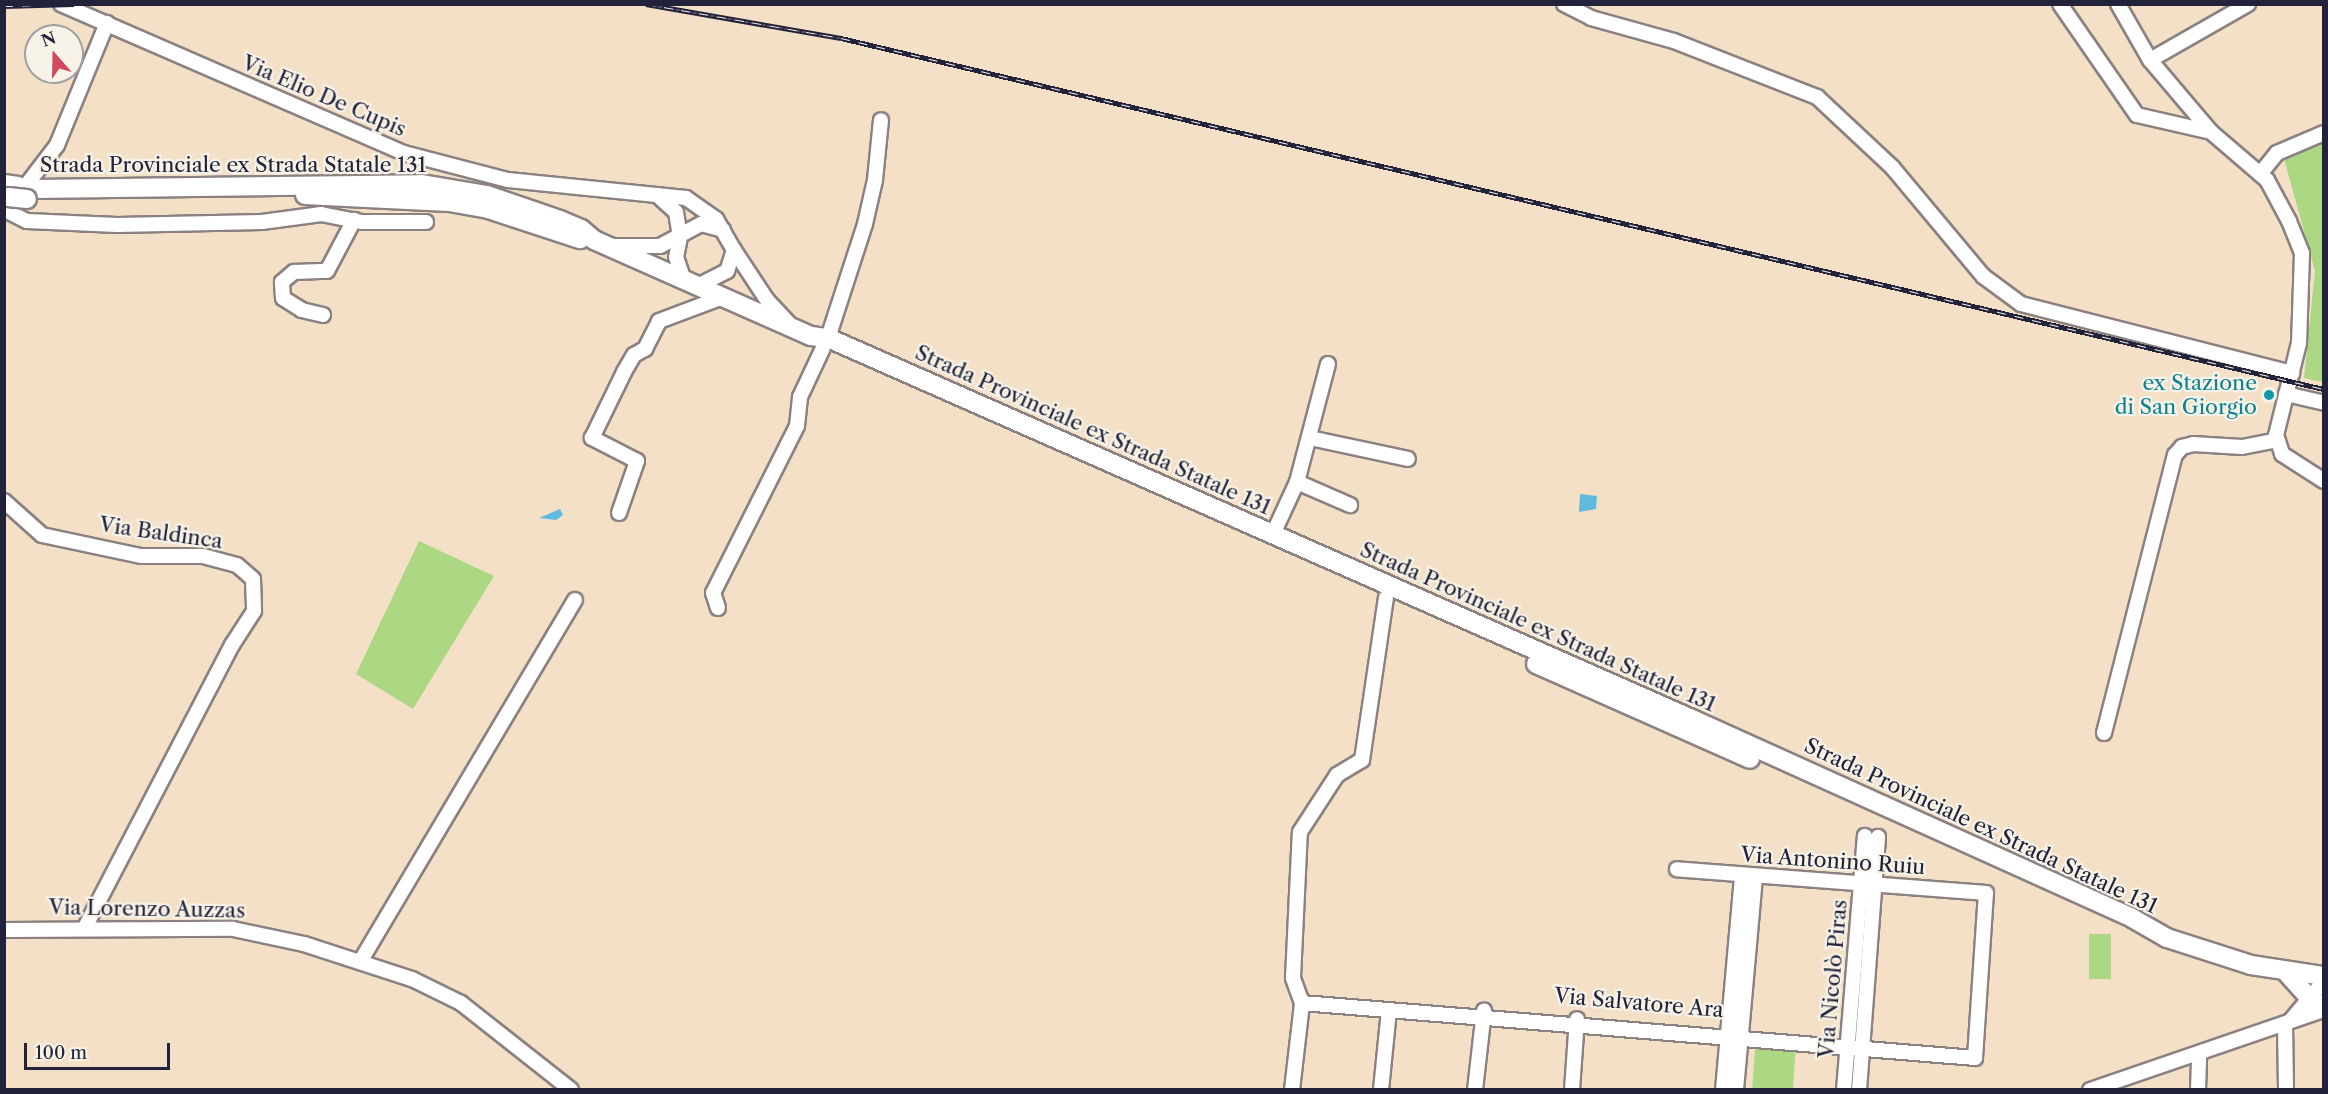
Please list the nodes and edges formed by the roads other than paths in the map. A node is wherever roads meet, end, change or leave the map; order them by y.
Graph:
1 (61, 4) edge
2 (1564, 4) edge
3 (2060, 4) edge
4 (2118, 4) edge
5 (2248, 4) edge
6 (106, 23) junction
7 (2150, 60) junction
8 (881, 120) dead end
9 (2211, 132) junction
10 (2324, 133) edge
11 (2260, 174) junction
12 (652, 192) junction
13 (13, 197) edge
14 (354, 220) junction
15 (426, 222) dead end
16 (725, 231) junction
17 (680, 237) junction
18 (601, 243) junction
19 (734, 250) junction
20 (691, 283) junction
21 (723, 297) junction
22 (323, 315) dead end
23 (792, 328) junction
24 (820, 341) junction
25 (1328, 364) dead end
26 (2292, 373) junction
27 (2286, 394) junction
28 (2324, 403) edge
29 (1310, 438) junction
30 (2277, 440) junction
31 (1408, 459) dead end
32 (2324, 481) edge
33 (1297, 482) junction
34 (4, 501) edge
35 (1350, 505) dead end
36 (619, 513) dead end
37 (1273, 534) junction
38 (1386, 597) junction
39 (575, 600) dead end
40 (718, 608) dead end
41 (2104, 733) dead end
42 (1871, 836) dead end
43 (1677, 869) dead end
44 (1748, 876) junction
45 (1869, 884) junction
46 (85, 927) junction
47 (4, 930) edge
48 (2167, 938) junction
49 (360, 962) junction
50 (2286, 972) junction
51 (2324, 976) edge
52 (2324, 981) edge
53 (1301, 999) junction
54 (2319, 1005) edge
55 (1389, 1010) junction
56 (1483, 1014) junction
57 (1577, 1022) junction
58 (2285, 1025) junction
59 (1734, 1035) junction
60 (1848, 1045) junction
61 (1862, 1046) junction
62 (2199, 1054) junction
63 (1976, 1055) joint
64 (2114, 1085) edge
65 (571, 1089) edge
66 (1292, 1089) edge
67 (1381, 1089) edge
68 (1475, 1089) edge
69 (1572, 1089) edge
70 (1723, 1089) edge
71 (1736, 1089) edge
72 (1844, 1089) edge
73 (1859, 1089) edge
74 (2090, 1089) edge
75 (2198, 1089) edge
76 (2286, 1089) edge

1 - 6 street, Via Elio De Cupis
2 - 26 street
3 - 9 street
4 - 7 street
5 - 7 street
6 - 12 street, Via Elio De Cupis
6 - 13 street
7 - 9 street
8 - 24 street
9 - 11 street
10 - 11 street
11 - 26 street
12 - 16 street, Via Elio De Cupis
12 - 17 street
13 - 14 street
13 - 18 main road, Strada Provinciale ex Strada Statale 131
14 - 15 street
14 - 22 street
16 - 17 street
16 - 19 street, Via Elio De Cupis
17 - 18 street
17 - 20 street
18 - 20 main road, Strada Provinciale ex Strada Statale 131
19 - 20 street
19 - 23 street, Via Elio De Cupis
20 - 21 main road, Strada Provinciale ex Strada Statale 131
21 - 23 main road, Strada Provinciale ex Strada Statale 131
21 - 36 street
23 - 24 main road, Strada Provinciale ex Strada Statale 131
24 - 37 main road, Strada Provinciale ex Strada Statale 131
24 - 38 main road, Strada Provinciale ex Strada Statale 131
24 - 40 street
25 - 29 street
26 - 27 street
27 - 28 street
27 - 30 street
29 - 31 street
29 - 33 street
30 - 32 street
30 - 41 street
33 - 35 street
33 - 37 street
34 - 46 street, Via Baldinca
37 - 48 main road, Strada Provinciale ex Strada Statale 131
38 - 48 main road, Strada Provinciale ex Strada Statale 131
38 - 53 street
39 - 49 street
42 - 45 street, Via Nicolò Piras
43 - 44 street, Via Antonino Ruiu
44 - 45 street, Via Antonino Ruiu
44 - 59 street
45 - 60 street, Via Nicolò Piras
45 - 61 street, Via Nicolò Piras
45 - 63 street, Via Antonino Ruiu
46 - 47 street, Via Lorenzo Auzzas
46 - 49 street, Via Lorenzo Auzzas
48 - 50 main road
49 - 65 street, Via Lorenzo Auzzas
50 - 51 main road
50 - 54 main road
52 - 54 street
53 - 55 street, Via Salvatore Ara
53 - 56 street, Via Salvatore Ara
53 - 66 street
54 - 58 street
55 - 56 street, Via Salvatore Ara
55 - 67 street
56 - 57 street, Via Salvatore Ara
56 - 68 street
57 - 59 street, Via Salvatore Ara
57 - 69 street
58 - 62 street
58 - 76 street
59 - 60 street, Via Salvatore Ara
59 - 70 street
59 - 71 street
60 - 61 street, Via Salvatore Ara
60 - 72 street, Via Nicolò Piras
61 - 63 street, Via Salvatore Ara
61 - 73 street, Via Nicolò Piras
62 - 64 street
62 - 75 street
64 - 74 street

